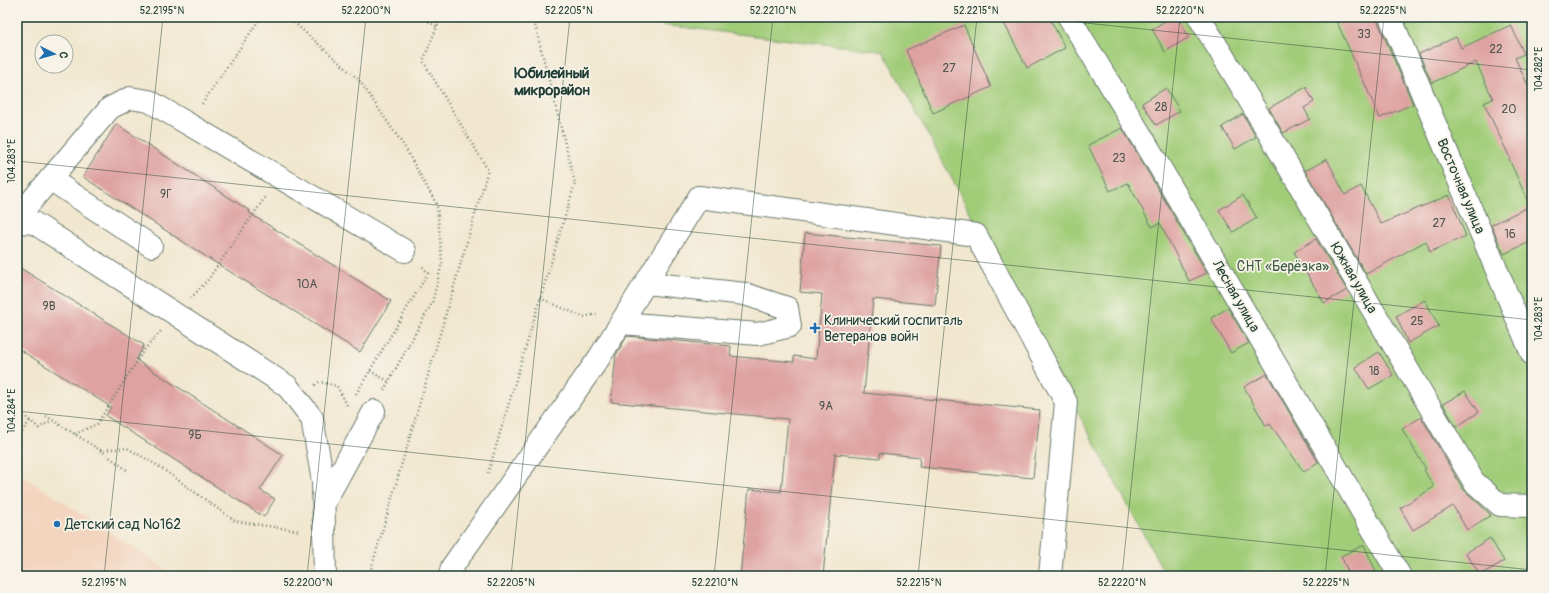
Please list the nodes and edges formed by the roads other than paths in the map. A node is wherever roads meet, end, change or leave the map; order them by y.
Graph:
1 (1069, 17) edge
2 (1199, 17) edge
3 (1390, 17) edge
4 (50, 179) junction
5 (17, 218) edge
6 (17, 222) edge
7 (151, 246) dead end
8 (405, 251) road end
9 (646, 283) junction
10 (626, 316) junction
11 (1532, 354) edge
12 (374, 411) road end
13 (324, 504) junction
14 (1532, 506) edge
15 (325, 576) edge
16 (450, 576) edge
17 (1050, 576) edge
18 (1400, 576) edge

1 - 18 street, Лесная улица
2 - 14 street, Южная улица
3 - 11 street, Восточная улица
4 - 5 street
4 - 7 street
4 - 8 street
6 - 13 street
9 - 10 street
9 - 10 street
9 - 17 street
10 - 16 street
12 - 13 street
13 - 15 street

